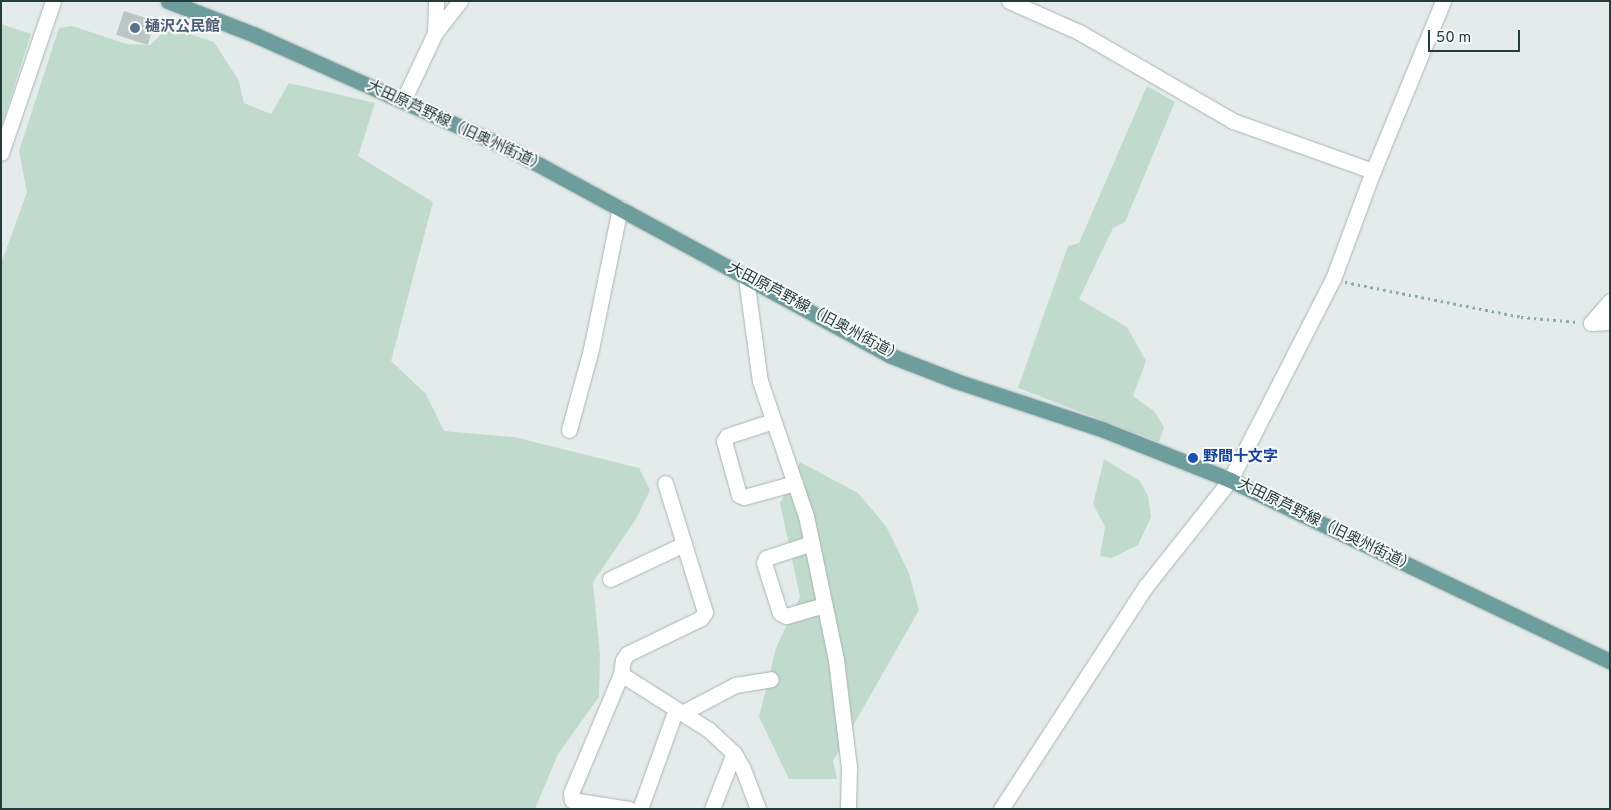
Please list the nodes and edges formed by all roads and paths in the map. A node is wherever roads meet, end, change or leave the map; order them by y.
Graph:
1 (53, 1) edge
2 (168, 1) edge
3 (436, 1) edge
4 (460, 1) edge
5 (1009, 1) edge
6 (1444, 1) edge
7 (435, 33) junction
8 (403, 101) junction
9 (1, 154) edge
10 (1373, 172) junction
11 (620, 208) junction
12 (746, 278) junction
13 (1333, 279) junction
14 (1610, 301) edge
15 (1610, 322) edge
16 (1591, 324) junction
17 (773, 421) junction
18 (569, 430) dead end
19 (1230, 480) junction
20 (664, 483) dead end
21 (795, 483) junction
22 (812, 543) junction
23 (684, 544) junction
24 (610, 580) dead end
25 (824, 605) junction
26 (1610, 661) edge
27 (620, 674) junction
28 (771, 679) dead end
29 (679, 711) junction
30 (734, 753) junction
31 (629, 809) edge
32 (640, 809) edge
33 (712, 809) edge
34 (758, 809) edge
35 (848, 809) edge
36 (1001, 809) edge

1 - 9 street
2 - 8 main road, 大田原芦野線（旧奥州街道）
3 - 7 street
4 - 7 street
5 - 10 street
6 - 10 street
7 - 8 street
8 - 11 main road, 大田原芦野線（旧奥州街道）
10 - 13 street
11 - 12 main road, 大田原芦野線（旧奥州街道）
11 - 18 street
12 - 17 street
12 - 19 main road, 大田原芦野線（旧奥州街道）
13 - 16 path
13 - 19 street
14 - 16 street
15 - 16 street
17 - 21 street
17 - 21 street
19 - 26 main road, 大田原芦野線（旧奥州街道）
19 - 36 street
20 - 23 street
21 - 22 street
22 - 25 street
22 - 25 street
23 - 24 street
23 - 27 street
25 - 35 street
27 - 29 street
27 - 31 street
28 - 29 street
29 - 30 street
29 - 32 street
30 - 33 street
30 - 34 street

